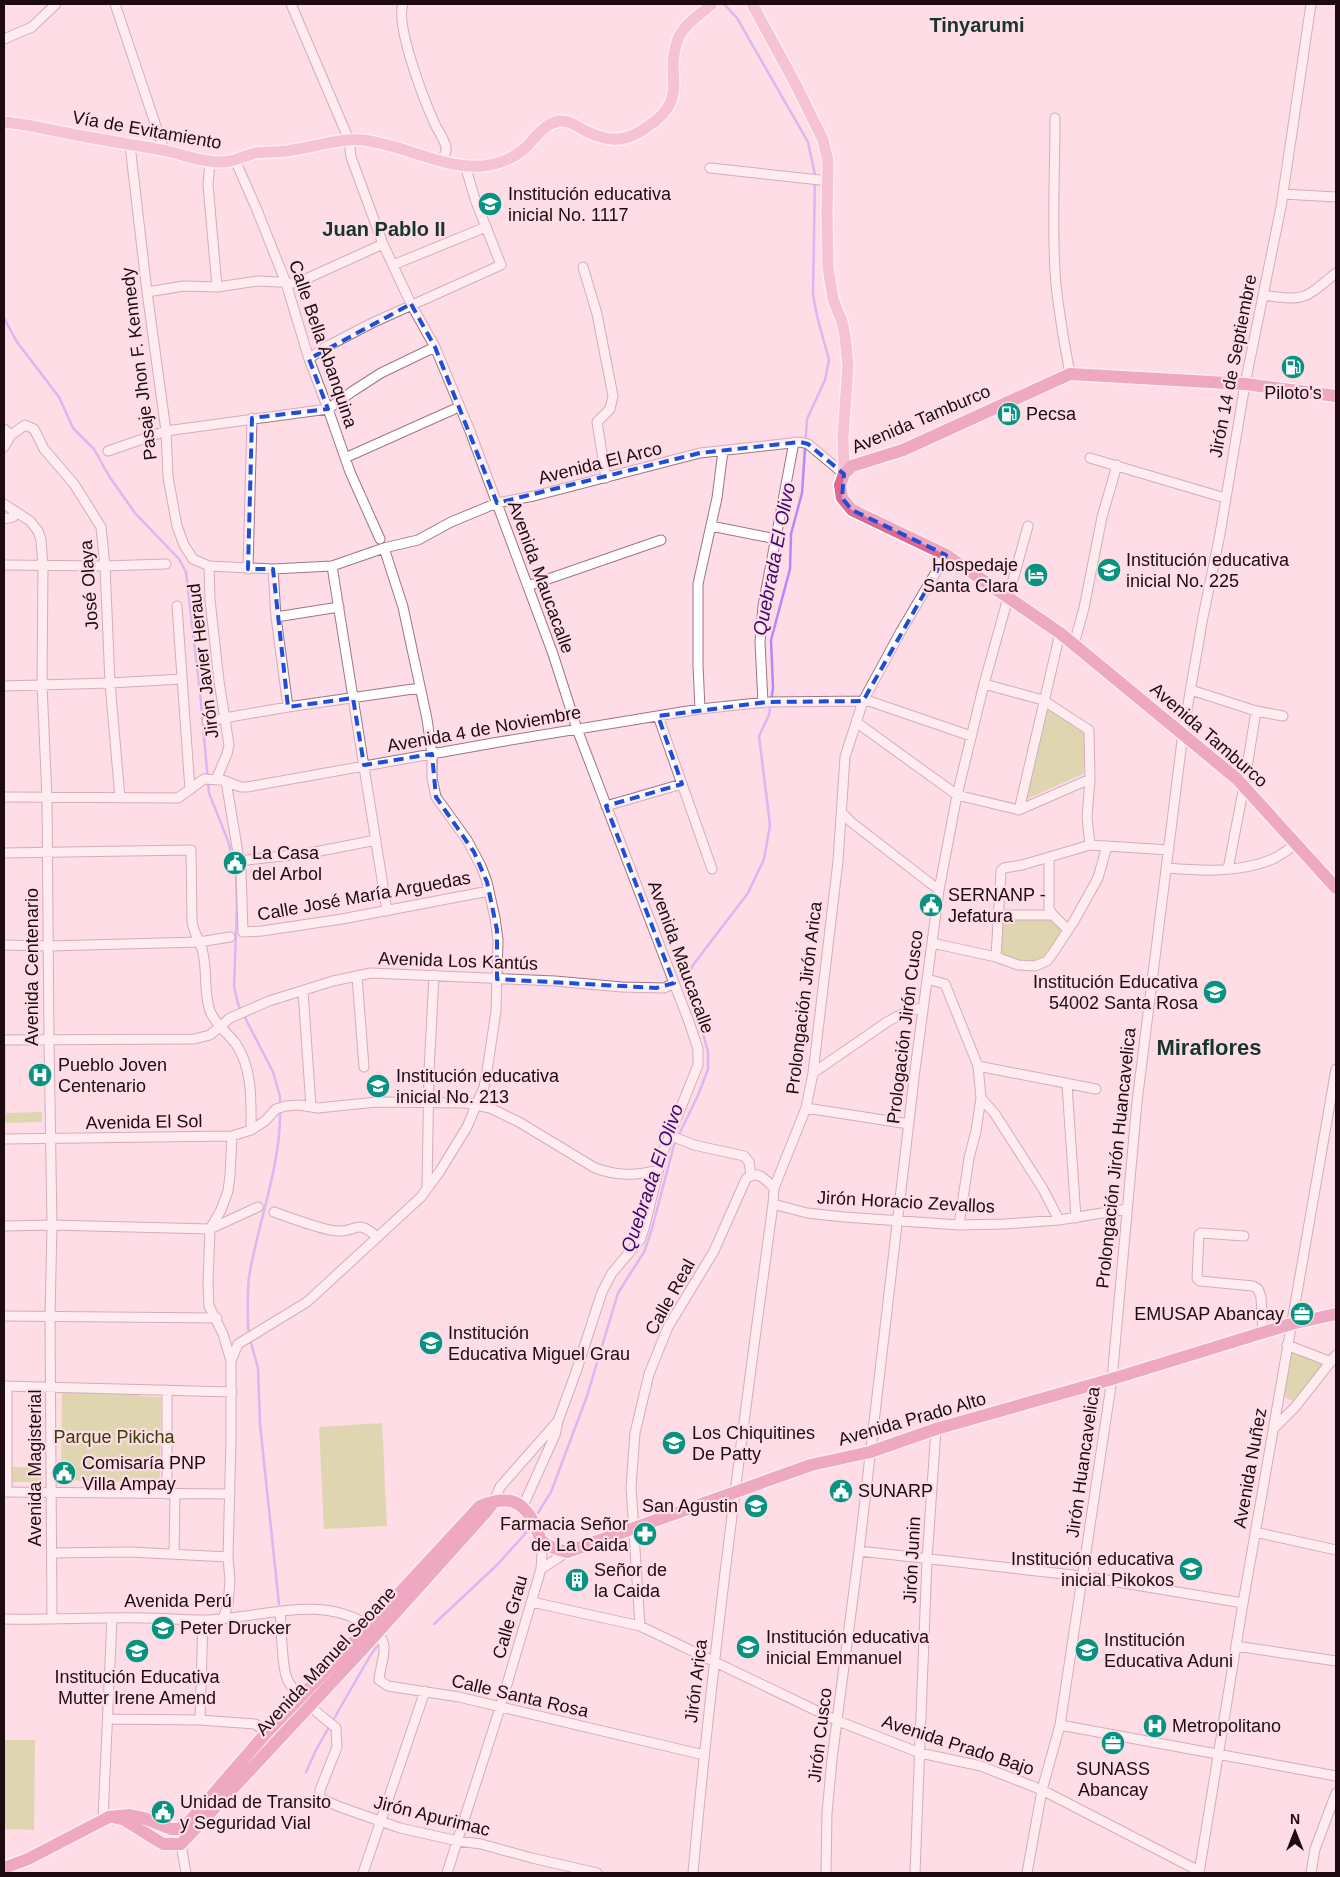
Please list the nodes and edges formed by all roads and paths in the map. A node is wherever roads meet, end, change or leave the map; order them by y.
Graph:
1 (56, 4) edge
2 (115, 4) edge
3 (291, 4) edge
4 (402, 4) edge
5 (712, 4) edge
6 (752, 4) edge
7 (1311, 4) edge
8 (4, 39) edge
9 (1055, 118) dead end
10 (4, 122) edge
11 (349, 140) junction
12 (130, 145) junction
13 (164, 150) junction
14 (234, 160) junction
15 (210, 161) junction
16 (441, 161) junction
17 (465, 166) junction
18 (710, 168) dead end
19 (829, 181) junction
20 (1283, 194) junction
21 (1336, 197) edge
22 (486, 227) junction
23 (383, 244) junction
24 (393, 265) junction
25 (583, 267) dead end
26 (1336, 273) edge
27 (286, 283) junction
28 (217, 287) junction
29 (147, 292) junction
30 (1263, 295) junction
31 (411, 304) junction
32 (435, 347) junction
33 (309, 359) junction
34 (1070, 374) junction
35 (1245, 384) junction
36 (1336, 396) edge
37 (459, 407) junction
38 (328, 409) junction
39 (252, 418) junction
40 (166, 431) junction
41 (7, 432) edge
42 (801, 443) junction
43 (4, 447) edge
44 (723, 451) junction
45 (108, 452) dead end
46 (345, 458) junction
47 (1090, 458) dead end
48 (1117, 465) junction
49 (844, 474) junction
50 (606, 478) junction
51 (1225, 498) junction
52 (497, 503) junction
53 (4, 504) edge
54 (17, 514) junction
55 (4, 519) edge
56 (712, 526) junction
57 (1028, 526) dead end
58 (380, 539) dead end
59 (776, 539) junction
60 (661, 540) dead end
61 (384, 548) junction
62 (946, 556) junction
63 (166, 564) dead end
64 (4, 565) edge
65 (44, 566) junction
66 (105, 566) junction
67 (209, 566) junction
68 (332, 566) junction
69 (248, 568) junction
70 (273, 569) junction
71 (528, 586) junction
72 (1008, 598) junction
73 (177, 606) dead end
74 (339, 607) junction
75 (276, 617) junction
76 (1060, 633) junction
77 (1074, 644) junction
78 (182, 679) junction
79 (110, 683) junction
80 (984, 684) junction
81 (42, 685) junction
82 (4, 686) edge
83 (420, 688) junction
84 (1191, 690) junction
85 (353, 698) junction
86 (1043, 700) junction
87 (863, 701) junction
88 (765, 702) junction
89 (288, 707) junction
90 (700, 709) junction
91 (1256, 711) junction
92 (658, 716) junction
93 (1283, 716) dead end
94 (226, 718) junction
95 (208, 721) dead end
96 (856, 722) junction
97 (577, 729) junction
98 (1183, 733) junction
99 (971, 736) junction
100 (432, 754) junction
101 (364, 765) junction
102 (1090, 779) junction
103 (218, 780) junction
104 (682, 784) junction
105 (1244, 786) junction
106 (190, 790) junction
107 (956, 795) junction
108 (4, 797) edge
109 (47, 798) junction
110 (120, 798) junction
111 (606, 806) junction
112 (1019, 810) junction
113 (841, 812) junction
114 (376, 840) junction
115 (1296, 844) junction
116 (1090, 845) junction
117 (1107, 846) junction
118 (1170, 850) junction
119 (4, 853) edge
120 (48, 853) junction
121 (1049, 857) junction
122 (239, 861) junction
123 (1167, 868) junction
124 (712, 869) dead end
125 (1228, 869) junction
126 (1336, 888) edge
127 (939, 890) junction
128 (489, 891) junction
129 (387, 911) junction
130 (998, 915) junction
131 (1053, 915) junction
132 (1068, 930) junction
133 (230, 937) dead end
134 (199, 942) junction
135 (932, 943) junction
136 (4, 945) edge
137 (49, 946) junction
138 (996, 957) junction
139 (434, 975) junction
140 (357, 976) junction
141 (497, 979) junction
142 (927, 979) junction
143 (674, 984) junction
144 (302, 991) junction
145 (923, 1008) junction
146 (221, 1026) junction
147 (4, 1040) edge
148 (48, 1040) junction
149 (978, 1066) junction
150 (364, 1067) dead end
151 (1336, 1069) edge
152 (813, 1073) junction
153 (1067, 1085) junction
154 (1096, 1089) dead end
155 (982, 1098) junction
156 (429, 1103) junction
157 (477, 1104) junction
158 (311, 1107) junction
159 (806, 1108) junction
160 (909, 1124) junction
161 (251, 1130) junction
162 (232, 1136) junction
163 (675, 1137) junction
164 (4, 1139) edge
165 (50, 1140) junction
166 (658, 1170) junction
167 (751, 1174) junction
168 (428, 1188) junction
169 (774, 1188) junction
170 (773, 1204) junction
171 (258, 1207) dead end
172 (1126, 1209) junction
173 (274, 1212) dead end
174 (1076, 1218) junction
175 (1059, 1220) junction
176 (897, 1221) junction
177 (52, 1225) junction
178 (959, 1225) junction
179 (4, 1226) edge
180 (210, 1229) junction
181 (1244, 1236) dead end
182 (378, 1237) junction
183 (1336, 1314) edge
184 (4, 1316) edge
185 (50, 1317) junction
186 (216, 1318) junction
187 (1291, 1324) junction
188 (1262, 1332) junction
189 (1288, 1345) junction
190 (1334, 1359) edge
191 (231, 1361) junction
192 (1112, 1379) junction
193 (6, 1386) edge
194 (51, 1387) junction
195 (167, 1390) junction
196 (232, 1392) junction
197 (558, 1421) junction
198 (1274, 1428) junction
199 (936, 1429) junction
200 (870, 1452) junction
201 (5, 1492) edge
202 (734, 1492) junction
203 (52, 1493) junction
204 (171, 1494) junction
205 (230, 1494) junction
206 (494, 1500) junction
207 (526, 1510) junction
208 (634, 1529) junction
209 (1255, 1532) junction
210 (539, 1535) junction
211 (1336, 1550) edge
212 (859, 1551) junction
213 (567, 1552) junction
214 (52, 1553) junction
215 (174, 1554) junction
216 (228, 1557) junction
217 (927, 1560) junction
218 (541, 1570) junction
219 (1082, 1576) junction
220 (532, 1602) junction
221 (1243, 1602) junction
222 (280, 1611) junction
223 (112, 1618) junction
224 (52, 1619) junction
225 (222, 1619) junction
226 (4, 1620) edge
227 (203, 1620) junction
228 (640, 1626) junction
229 (373, 1630) junction
230 (1236, 1646) junction
231 (1336, 1661) edge
232 (715, 1662) junction
233 (424, 1691) junction
234 (305, 1701) junction
235 (500, 1708) junction
236 (108, 1719) junction
237 (200, 1720) junction
238 (838, 1720) junction
239 (1060, 1725) junction
240 (272, 1736) junction
241 (920, 1753) junction
242 (1219, 1755) junction
243 (704, 1756) junction
244 (1336, 1776) edge
245 (1042, 1790) junction
246 (1336, 1793) edge
247 (106, 1818) junction
248 (380, 1822) junction
249 (179, 1829) junction
250 (458, 1841) junction
251 (181, 1844) junction
252 (4, 1868) edge
253 (1199, 1872) edge
254 (186, 1873) edge
255 (363, 1873) edge
256 (448, 1873) edge
257 (597, 1873) edge
258 (693, 1873) edge
259 (826, 1873) edge
260 (915, 1873) edge
261 (1027, 1873) edge
262 (1312, 1873) edge

1 - 8 street
2 - 13 street
3 - 11 street, Avenida Maucacalle
4 - 16 street
5 - 17 main road, Vía de Evitamiento
6 - 19 main road
7 - 20 street, Jirón 14 de Septiembre
9 - 34 street
10 - 12 main road, Vía de Evitamiento
11 - 14 main road, Vía de Evitamiento
11 - 16 main road, Vía de Evitamiento
11 - 23 street, Avenida Maucacalle
12 - 13 main road, Vía de Evitamiento
12 - 29 street, Pasaje Jhon F. Kennedy
13 - 15 main road, Vía de Evitamiento
14 - 15 main road, Vía de Evitamiento
14 - 27 street, Calle Bella Abanquina
15 - 28 street
16 - 17 main road, Vía de Evitamiento
17 - 22 street
18 - 19 street
19 - 49 main road
20 - 21 street
20 - 30 street, Jirón 14 de Septiembre
22 - 24 street
22 - 31 street
23 - 24 street, Avenida Maucacalle
23 - 27 street
24 - 31 street, Avenida Maucacalle
25 - 50 street
26 - 30 street
27 - 28 street
27 - 33 street, Calle Bella Abanquina
28 - 29 street
29 - 40 street, Pasaje Jhon F. Kennedy
30 - 35 street, Jirón 14 de Septiembre
31 - 32 street, Avenida Maucacalle
31 - 33 street
32 - 37 street, Avenida Maucacalle
32 - 38 street
33 - 38 street, Calle Bella Abanquina
34 - 35 highway, Avenida Tamburco
34 - 49 highway, Avenida Tamburco
35 - 36 highway, Avenida Tamburco
35 - 51 street, Jirón 14 de Septiembre
37 - 46 street
37 - 52 street, Avenida Maucacalle
38 - 39 street
38 - 46 street, Calle Bella Abanquina
39 - 40 street
39 - 69 street
40 - 45 street
40 - 67 street, Pasaje Jhon F. Kennedy
41 - 43 street
41 - 66 street, José Olaya
42 - 44 street, Avenida El Arco
42 - 49 street
42 - 59 street
44 - 50 street, Avenida El Arco
44 - 56 street
46 - 58 street, Calle Bella Abanquina
47 - 48 street
48 - 51 street
48 - 77 street
49 - 62 highway, Avenida Tamburco
50 - 52 street, Avenida El Arco
51 - 84 street, Jirón 14 de Septiembre
52 - 61 street, Avenida El Arco
52 - 71 street, Avenida Maucacalle
53 - 54 street, Avenida Centenario
54 - 55 street
54 - 65 street, Avenida Centenario
56 - 59 street
56 - 90 street
57 - 72 street, Prologación Jirón Cusco
59 - 88 street
60 - 71 street
61 - 68 street, Avenida El Arco
61 - 83 street
62 - 72 highway, Avenida Tamburco
62 - 87 street, Prolongación Jirón Arica
63 - 66 street
64 - 65 street
65 - 66 street
65 - 81 street, Avenida Centenario
66 - 79 street, José Olaya
67 - 69 street, Avenida El Arco
67 - 94 street, Jirón Javier Heraud
68 - 70 street, Avenida El Arco
68 - 74 street
69 - 70 street, Avenida El Arco
70 - 75 street
71 - 97 street, Avenida Maucacalle
72 - 76 highway, Avenida Tamburco
72 - 80 street, Prologación Jirón Cusco
73 - 78 street
74 - 75 street
74 - 85 street
75 - 89 street
76 - 77 highway, Avenida Tamburco
76 - 86 street
77 - 98 highway, Avenida Tamburco
78 - 79 street
78 - 106 street
79 - 81 street
79 - 110 street, José Olaya
80 - 86 street
80 - 99 street, Prologación Jirón Cusco
81 - 82 street
81 - 109 street, Avenida Centenario
83 - 85 street
83 - 100 street
84 - 91 street
84 - 98 street, Jirón 14 de Septiembre
85 - 89 street
85 - 101 street
86 - 102 street
86 - 112 street
87 - 88 street, Avenida 4 de Noviembre
87 - 96 street, Prolongación Jirón Arica
87 - 99 street, Avenida 4 de Noviembre
88 - 90 street, Avenida 4 de Noviembre
89 - 94 street
90 - 92 street, Avenida 4 de Noviembre
91 - 93 street
91 - 105 street
92 - 97 street, Avenida 4 de Noviembre
92 - 104 street
94 - 95 street
94 - 103 street, Jirón Javier Heraud
96 - 107 street
96 - 113 street, Prolongación Jirón Arica
97 - 100 street, Avenida 4 de Noviembre
97 - 111 street, Avenida Maucacalle
98 - 105 highway, Avenida Tamburco
98 - 118 street, Prolongación Jirón Huancavelica
99 - 107 street, Prologación Jirón Cusco
100 - 101 street, Avenida 4 de Noviembre
100 - 128 street
101 - 103 street, Avenida 4 de Noviembre
101 - 114 street
102 - 112 street
102 - 116 street
103 - 106 street, Avenida 4 de Noviembre
103 - 122 street
104 - 111 street
104 - 124 street
105 - 115 highway, Avenida Tamburco
105 - 125 street
106 - 110 street, Avenida 4 de Noviembre
107 - 112 street
107 - 127 street, Prologación Jirón Cusco
108 - 109 street, Avenida 4 de Noviembre
109 - 110 street, Avenida 4 de Noviembre
109 - 120 street, Avenida Centenario
111 - 143 street, Avenida Maucacalle
113 - 127 street
113 - 152 street, Prolongación Jirón Arica
114 - 122 street
114 - 129 street
115 - 125 street
115 - 126 highway, Avenida Tamburco
116 - 117 street
116 - 121 street
117 - 118 street
117 - 132 street
118 - 123 street, Prolongación Jirón Huancavelica
119 - 120 street
120 - 134 street
120 - 137 street, Avenida Centenario
121 - 130 street
121 - 131 street
122 - 129 street, Calle José María Arguedas
123 - 125 street
123 - 172 street, Prolongación Jirón Huancavelica
127 - 135 street, Prologación Jirón Cusco
128 - 129 street, Calle José María Arguedas
128 - 141 street
130 - 131 street
130 - 138 street
131 - 132 street
132 - 138 street
133 - 134 street
134 - 137 street
134 - 146 street
135 - 138 street
135 - 142 street, Prologación Jirón Cusco
136 - 137 street
137 - 148 street, Avenida Centenario
139 - 140 street, Avenida Los Kantús
139 - 141 street, Avenida Los Kantús
139 - 156 street
140 - 144 street, Avenida Los Kantús
140 - 150 street
141 - 143 street, Avenida Los Kantús
141 - 157 street
142 - 145 street, Prologación Jirón Cusco
142 - 149 street
143 - 163 street, Avenida Maucacalle
144 - 146 street, Avenida Los Kantús
144 - 158 street
145 - 152 street
145 - 160 street, Prologación Jirón Cusco
146 - 148 street, Avenida Los Kantús
146 - 161 street
147 - 148 street, Avenida Los Kantús
148 - 165 street, Avenida Centenario
149 - 153 street
149 - 155 street
151 - 187 street, Avenida Nuñez
152 - 159 street, Prolongación Jirón Arica
153 - 154 street
153 - 174 street
155 - 175 street
155 - 178 street
156 - 157 street
156 - 158 street
156 - 168 street
157 - 166 street
157 - 168 street
158 - 161 street, Avenida El Sol
159 - 160 street
159 - 169 street, Prolongación Jirón Arica
160 - 176 street, Prologación Jirón Cusco
161 - 162 street, Avenida El Sol
162 - 165 street, Avenida El Sol
162 - 180 street
163 - 166 street, Avenida Maucacalle
163 - 167 street
164 - 165 street, Avenida El Sol
165 - 177 street, Avenida Centenario
166 - 197 street, Avenida Manuel Seoane
167 - 169 street
167 - 208 street, Calle Real
168 - 182 street
169 - 170 street, Prolongación Jirón Arica
170 - 176 street, Jirón Horacio Zevallos
170 - 202 street, Prolongación Jirón Arica
171 - 180 street
172 - 174 street, Jirón Horacio Zevallos
172 - 192 street, Prolongación Jirón Huancavelica
173 - 182 street
174 - 175 street, Jirón Horacio Zevallos
175 - 178 street, Jirón Horacio Zevallos
176 - 178 street, Jirón Horacio Zevallos
176 - 200 street, Prologación Jirón Cusco
177 - 179 street
177 - 180 street
177 - 185 street, Avenida Centenario
180 - 186 street
181 - 188 street
182 - 191 street
183 - 187 highway, Avenida Prado Alto
184 - 185 street
185 - 186 street
185 - 194 street, Avenida Magisterial
186 - 191 street
187 - 188 highway, Avenida Prado Alto
187 - 189 street, Avenida Nuñez
188 - 192 highway, Avenida Prado Alto
189 - 190 street
189 - 198 street, Avenida Nuñez
190 - 198 street
191 - 196 street
192 - 199 highway, Avenida Prado Alto
192 - 219 street, Jirón Huancavelica
193 - 194 street
193 - 201 street
194 - 195 street
194 - 203 street, Avenida Magisterial
195 - 196 street
195 - 204 street
196 - 205 street
197 - 206 street, Avenida Manuel Seoane
197 - 207 street, Avenida Manuel Seoane
198 - 209 street, Avenida Nuñez
199 - 200 highway, Avenida Prado Alto
199 - 217 street, Jirón Junin
200 - 202 highway, Avenida Prado Alto
200 - 212 street, Jirón Cusco
201 - 203 street
202 - 208 highway, Avenida Prado Alto
202 - 232 street, Jirón Arica
203 - 204 street
203 - 214 street, Avenida Magisterial
204 - 205 street
204 - 215 street
205 - 216 street
206 - 207 highway
206 - 229 highway, Avenida Manuel Seoane
207 - 210 highway
208 - 213 highway, Avenida Prado Alto
208 - 228 street, Calle Real
209 - 211 street
209 - 221 street, Avenida Nuñez
210 - 213 highway
210 - 218 street, Calle Grau
212 - 217 street
212 - 238 street, Jirón Cusco
213 - 218 street, Calle Grau
214 - 215 street
214 - 224 street, Avenida Magisterial
215 - 216 street
216 - 225 street
217 - 219 street
217 - 241 street, Jirón Junin
218 - 220 street, Calle Grau
219 - 221 street
219 - 239 street, Jirón Huancavelica
220 - 228 street, Avenida Prado Bajo
220 - 235 street, Calle Grau
221 - 230 street, Avenida Nuñez
222 - 225 street, Avenida Perú
222 - 229 street, Avenida Perú
222 - 234 street, Jirón Apurimac
223 - 224 street, Avenida Perú
223 - 227 street, Avenida Perú
223 - 236 street
224 - 226 street, Avenida Perú
225 - 227 street, Avenida Perú
227 - 237 street
228 - 232 street, Avenida Prado Bajo
229 - 233 street, Calle Santa Rosa
229 - 234 highway, Avenida Manuel Seoane
230 - 231 street
230 - 242 street, Avenida Nuñez
232 - 238 street, Avenida Prado Bajo
232 - 243 street, Jirón Arica
233 - 235 street, Calle Santa Rosa
233 - 248 street
234 - 240 highway, Avenida Manuel Seoane
234 - 248 street, Jirón Apurimac
235 - 243 street, Calle Santa Rosa
235 - 250 street, Calle Grau
236 - 237 street
236 - 247 street
237 - 240 street
238 - 241 street, Avenida Prado Bajo
238 - 259 street, Jirón Cusco
239 - 242 street
239 - 245 street, Jirón Huancavelica
240 - 249 highway, Avenida Manuel Seoane
240 - 251 highway, Avenida Manuel Seoane
241 - 245 street, Avenida Prado Bajo
241 - 260 street, Jirón Junin
242 - 244 street
242 - 253 street, Avenida Nuñez
243 - 258 street, Jirón Arica
245 - 253 street, Avenida Prado Bajo
245 - 261 street, Jirón Huancavelica
246 - 262 street
247 - 249 highway
247 - 251 highway
247 - 252 highway
248 - 250 street, Jirón Apurimac
248 - 255 street
249 - 251 street
250 - 256 street, Calle Grau
250 - 257 street, Jirón Apurimac
251 - 254 street

